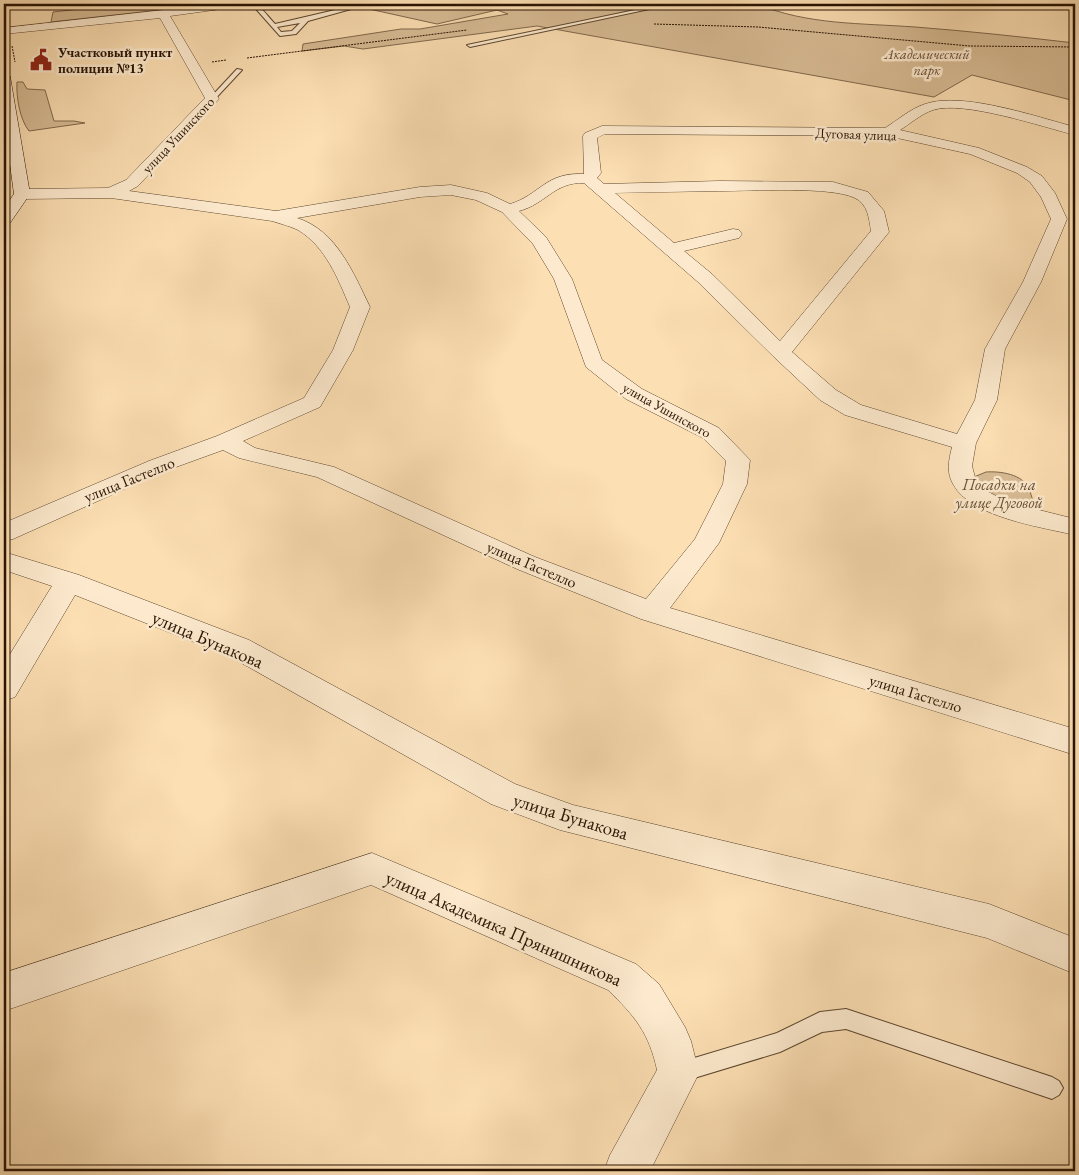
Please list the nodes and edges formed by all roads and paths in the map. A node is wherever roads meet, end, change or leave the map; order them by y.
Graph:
1 (236, 4) edge
2 (251, 4) edge
3 (366, 4) edge
4 (670, 4) edge
5 (163, 14) junction
6 (306, 20) junction
7 (649, 24) dead end
8 (275, 26) junction
9 (471, 29) dead end
10 (4, 31) edge
11 (470, 45) dead end
12 (1075, 47) edge
13 (240, 58) dead end
14 (231, 60) dead end
15 (192, 65) junction
16 (240, 70) dead end
17 (4, 76) edge
18 (212, 99) junction
19 (888, 132) junction
20 (1075, 132) edge
21 (595, 184) junction
22 (111, 193) junction
23 (22, 194) junction
24 (508, 208) junction
25 (276, 216) junction
26 (4, 219) edge
27 (733, 234) dead end
28 (671, 249) junction
29 (781, 353) junction
30 (225, 441) junction
31 (964, 444) junction
32 (1075, 527) edge
33 (4, 533) edge
34 (4, 561) edge
35 (70, 582) junction
36 (652, 612) junction
37 (4, 689) edge
38 (1075, 742) edge
39 (1075, 956) edge
40 (4, 992) edge
41 (678, 1073) junction
42 (1052, 1088) dead end
43 (626, 1171) edge

1 - 5 street
2 - 8 lane
3 - 6 lane
4 - 11 lane
5 - 10 street
5 - 15 street
6 - 8 lane
6 - 8 lane
7 - 12 path
9 - 13 path
14 - 15 path
15 - 18 street
16 - 18 lane, улица Ушинского
17 - 23 street
18 - 22 street, улица Ушинского
19 - 20 street
19 - 21 street, Дуговая улица
19 - 31 street, Дуговая улица
21 - 24 street
21 - 28 street
21 - 29 street
22 - 23 street, улица Ушинского
22 - 25 street, улица Ушинского
23 - 26 street
24 - 25 street, улица Ушинского
24 - 36 street, улица Ушинского
25 - 30 street, улица Ушинского
27 - 28 street
28 - 29 street
29 - 31 street
30 - 33 street, улица Гастелло
30 - 36 street, улица Гастелло
31 - 32 street, Дуговая улица
34 - 35 street, улица Бунакова
35 - 37 street
35 - 39 street, улица Бунакова
36 - 38 street, улица Гастелло
40 - 41 street, улица Академика Прянишникова
41 - 42 lane
41 - 43 street

